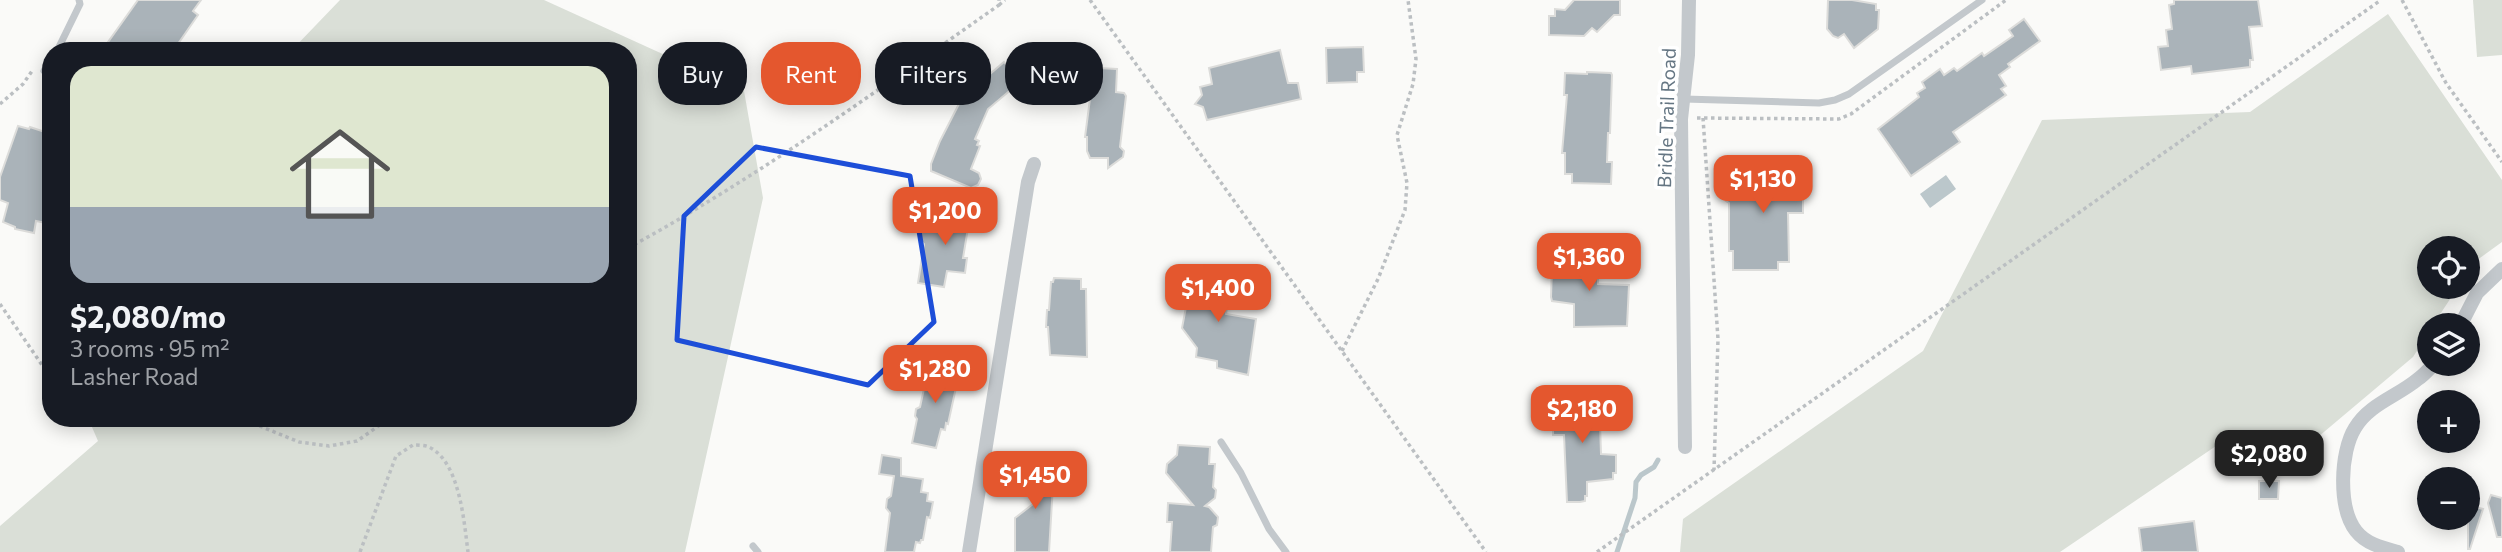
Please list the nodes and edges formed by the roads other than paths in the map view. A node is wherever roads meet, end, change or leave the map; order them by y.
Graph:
1 (79, 0) edge
2 (1689, 0) edge
3 (1982, 0) edge
4 (63, 42) edge
5 (1684, 99) junction
6 (1034, 164) dead end
7 (2502, 269) edge
8 (2467, 313) edge
9 (2421, 376) edge
10 (1221, 442) dead end
11 (1685, 447) dead end
12 (969, 552) edge
13 (1286, 552) edge
14 (2398, 552) edge

1 - 4 lane
2 - 5 street, Bridle Trail Road
3 - 5 lane
5 - 11 street, Bridle Trail Road
6 - 12 street
7 - 8 street
9 - 14 street
10 - 13 lane

